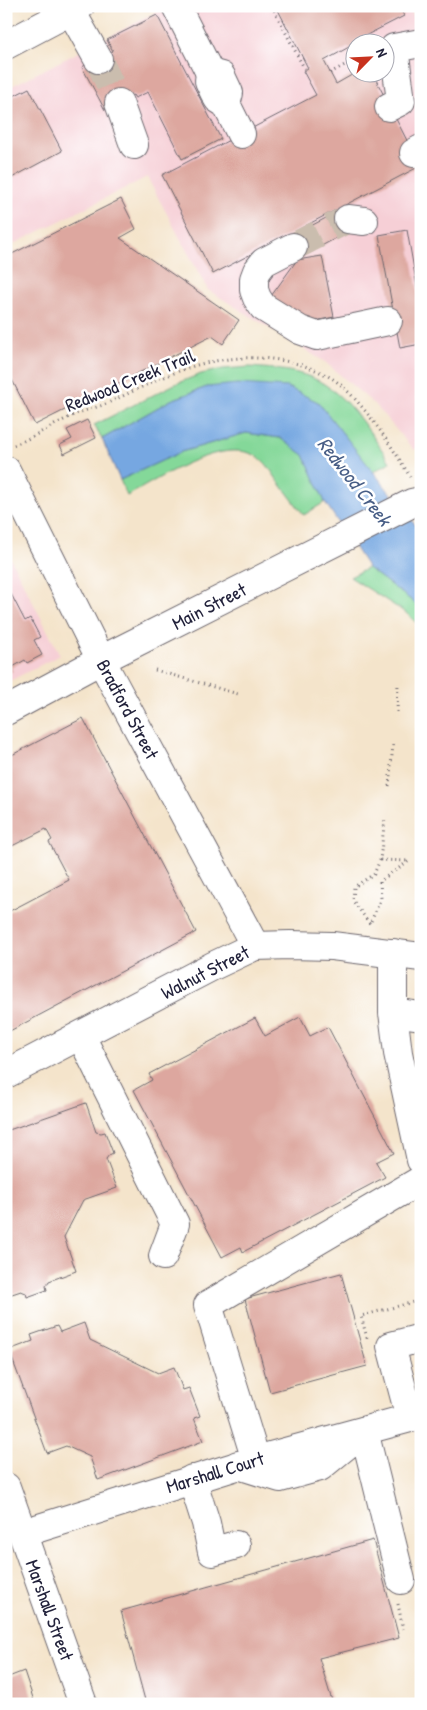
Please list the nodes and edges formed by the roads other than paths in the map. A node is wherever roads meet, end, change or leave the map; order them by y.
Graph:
1 (176, 6) edge
2 (76, 8) edge
3 (421, 43) edge
4 (6, 45) edge
5 (98, 59) tunnel mouth
6 (119, 103) tunnel mouth
7 (389, 107) dead end
8 (240, 134) dead end
9 (134, 145) dead end
10 (293, 247) tunnel mouth
11 (388, 321) dead end
12 (6, 470) edge
13 (418, 497) edge
14 (102, 660) junction
15 (6, 711) edge
16 (255, 946) junction
17 (393, 953) junction
18 (421, 957) edge
19 (393, 1012) junction
20 (421, 1016) edge
21 (81, 1036) junction
22 (6, 1074) edge
23 (421, 1160) edge
24 (421, 1180) edge
25 (163, 1256) dead end
26 (421, 1338) edge
27 (415, 1417) edge
28 (364, 1431) junction
29 (247, 1462) junction
30 (192, 1479) junction
31 (6, 1487) edge
32 (22, 1533) junction
33 (236, 1545) dead end
34 (401, 1580) dead end
35 (83, 1704) edge

1 - 8 street
2 - 4 street
2 - 5 street
3 - 7 street
6 - 9 street
10 - 11 street
12 - 14 street, Bradford Street
13 - 14 street, Main Street
14 - 15 street, Main Street
14 - 16 street, Bradford Street
16 - 17 street, Walnut Street
16 - 21 street, Walnut Street
17 - 18 street, Walnut Street
17 - 19 street
19 - 20 street
19 - 23 street
21 - 22 street, Walnut Street
21 - 25 street
24 - 29 street
26 - 27 street
27 - 28 street, Marshall Court
28 - 29 street, Marshall Court
28 - 34 street
29 - 30 street, Marshall Court
30 - 32 street, Marshall Court
30 - 33 street
31 - 32 street, Marshall Street
32 - 35 street, Marshall Street

